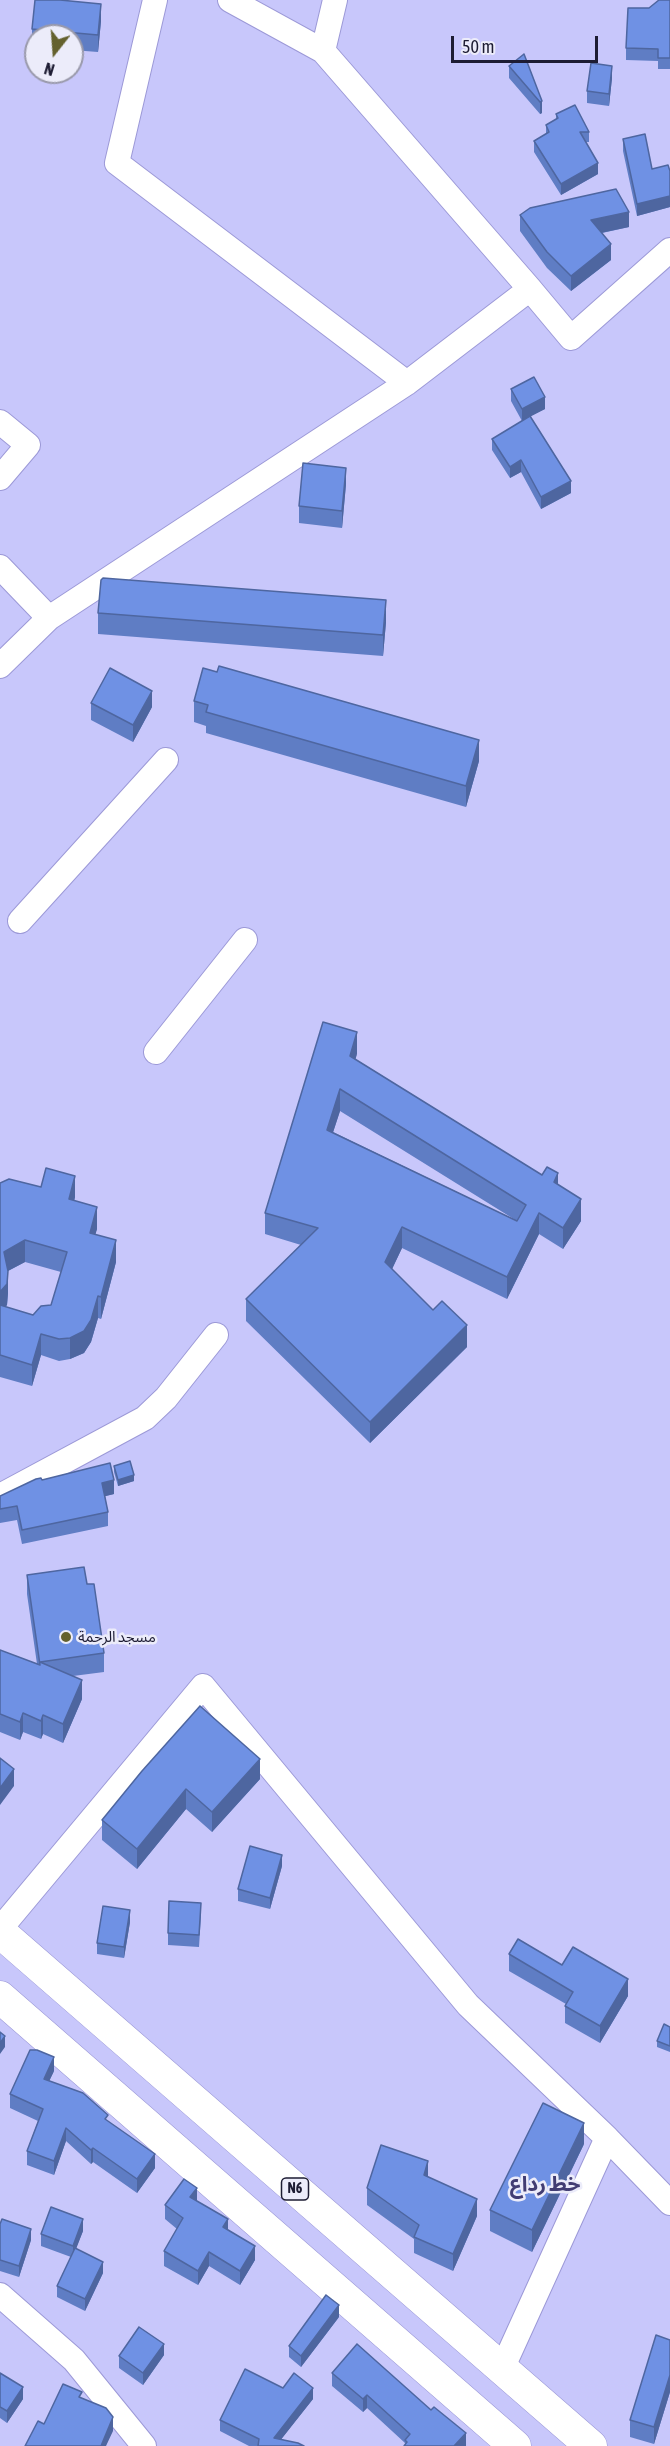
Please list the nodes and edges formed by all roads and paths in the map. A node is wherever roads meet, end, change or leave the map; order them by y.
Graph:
1 (155, 0) edge
2 (230, 0) edge
3 (335, 0) edge
4 (323, 51) junction
5 (670, 250) edge
6 (530, 289) junction
7 (407, 383) junction
8 (0, 422) edge
9 (0, 478) edge
10 (0, 567) edge
11 (49, 618) junction
12 (0, 666) edge
13 (166, 760) dead end
14 (21, 921) dead end
15 (244, 940) dead end
16 (156, 1052) dead end
17 (216, 1335) dead end
18 (0, 1496) edge
19 (0, 1930) edge
20 (0, 1997) edge
21 (154, 2066) junction
22 (113, 2094) junction
23 (607, 2138) junction
24 (670, 2203) edge
25 (0, 2295) edge
26 (502, 2369) junction
27 (504, 2442) edge
28 (144, 2446) edge
29 (591, 2446) edge

1 - 7 street
2 - 4 street
3 - 4 street
4 - 6 street
5 - 6 street
6 - 7 street
7 - 11 street
8 - 9 street
10 - 11 street
11 - 12 street
13 - 14 street
15 - 16 street
17 - 18 street
19 - 21 main road, N6
19 - 23 street
20 - 22 main road
21 - 22 main road
21 - 26 main road, N6
22 - 27 main road
23 - 24 street
23 - 26 street
25 - 28 street
26 - 29 main road, N6

